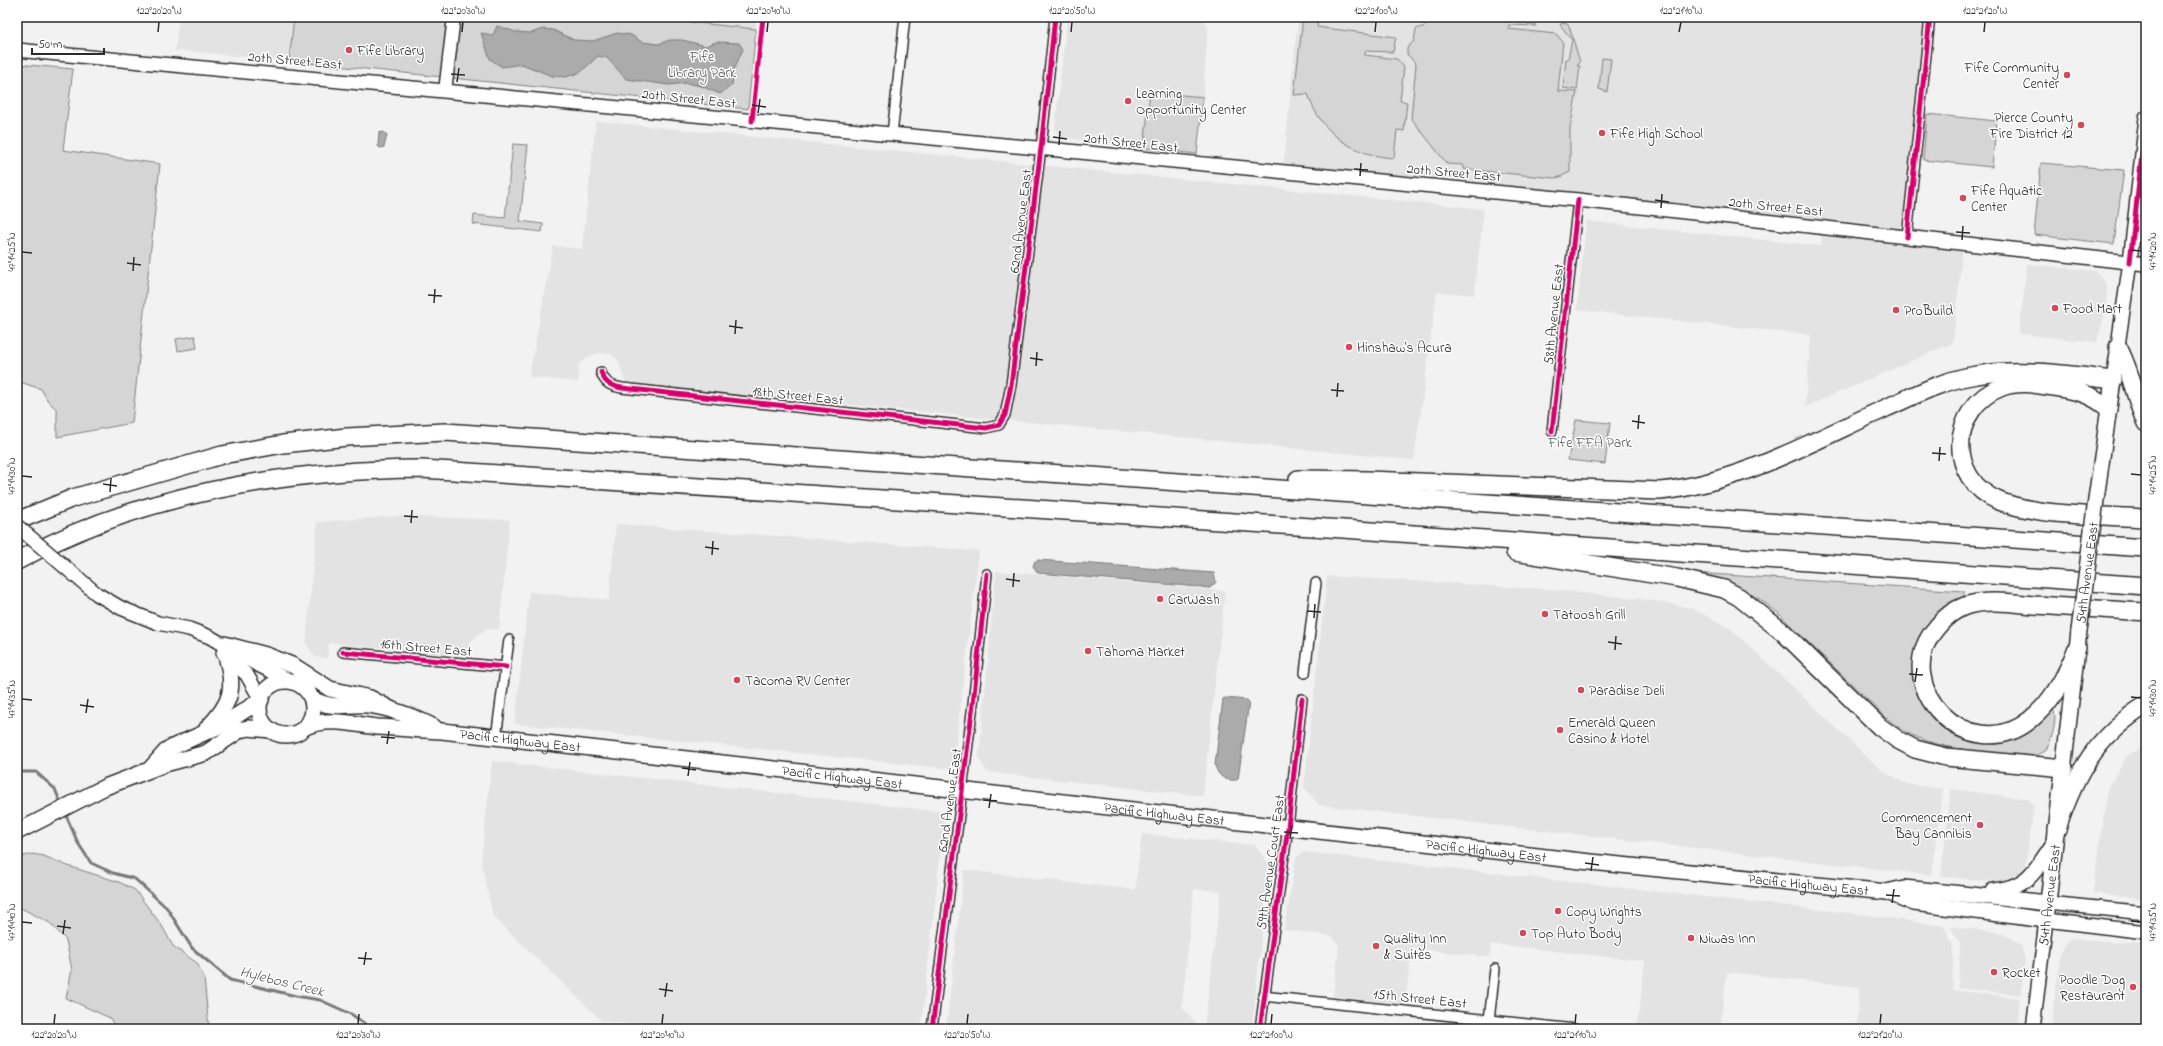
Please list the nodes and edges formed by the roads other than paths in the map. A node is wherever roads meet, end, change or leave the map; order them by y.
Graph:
1 (454, 17) edge
2 (905, 17) edge
3 (1055, 17) edge
4 (1930, 17) edge
5 (17, 50) edge
6 (445, 91) junction
7 (2146, 118) edge
8 (892, 134) junction
9 (1041, 148) junction
10 (1578, 200) junction
11 (1907, 237) junction
12 (2130, 262) junction
13 (2146, 264) edge
14 (2118, 347) junction
15 (601, 372) dead end
16 (2113, 380) junction
17 (2108, 408) junction
18 (2146, 423) edge
19 (999, 425) joint
20 (1552, 430) dead end
21 (1232, 485) junction
22 (2146, 518) edge
23 (17, 521) edge
24 (17, 526) edge
25 (1343, 529) junction
26 (2146, 548) edge
27 (17, 561) edge
28 (987, 574) dead end
29 (1316, 583) dead end
30 (2146, 586) edge
31 (2146, 612) edge
32 (509, 640) dead end
33 (222, 647) junction
34 (2077, 648) junction
35 (343, 652) dead end
36 (506, 667) junction
37 (1305, 673) dead end
38 (291, 681) junction
39 (312, 699) junction
40 (1302, 699) dead end
41 (261, 700) junction
42 (2146, 705) edge
43 (396, 712) junction
44 (305, 727) junction
45 (271, 730) junction
46 (442, 731) junction
47 (195, 737) junction
48 (496, 738) junction
49 (2064, 768) junction
50 (149, 770) junction
51 (962, 790) junction
52 (1288, 827) junction
53 (17, 832) edge
54 (2056, 835) junction
55 (1887, 892) junction
56 (1966, 894) junction
57 (2048, 903) junction
58 (2146, 913) edge
59 (2046, 920) junction
60 (2146, 932) edge
61 (1496, 969) dead end
62 (1263, 996) junction
63 (1489, 1020) junction
64 (932, 1029) edge
65 (1260, 1029) edge
66 (1575, 1029) edge
67 (2033, 1029) edge

1 - 6 street
2 - 8 street
3 - 9 street, 62nd Avenue East
4 - 11 street
5 - 6 main road, 20th Street East
6 - 8 main road, 20th Street East
7 - 12 main road, 54th Avenue East
8 - 9 main road, 20th Street East
9 - 10 main road, 20th Street East
9 - 19 street, 62nd Avenue East
10 - 11 main road, 20th Street East
10 - 20 street, 58th Avenue East
11 - 12 main road, 20th Street East
12 - 13 main road, 20th Street East
12 - 14 main road, 54th Avenue East
14 - 16 main road, 54th Avenue East
14 - 18 highway
15 - 19 street, 18th Street East
16 - 17 main road, 54th Avenue East
16 - 21 highway
17 - 22 highway
17 - 34 main road, 54th Avenue East, bridge
21 - 23 highway
21 - 26 highway
24 - 33 main road, bridge
25 - 27 highway
25 - 30 highway
25 - 49 highway
28 - 51 street, 62nd Avenue East
29 - 37 street
31 - 34 highway
32 - 36 street
33 - 38 main road
33 - 41 main road
33 - 43 main road
33 - 47 main road
34 - 49 main road, 54th Avenue East
35 - 36 street, 16th Street East
36 - 48 street
38 - 39 main road
38 - 41 main road
39 - 43 main road, Pacific Highway East
39 - 44 main road
40 - 52 street, 59th Avenue Court East
41 - 45 main road
41 - 47 main road
42 - 54 highway
43 - 46 main road, Pacific Highway East
44 - 45 main road
44 - 46 main road, Pacific Highway East
45 - 50 main road
46 - 48 main road, Pacific Highway East
47 - 50 main road
48 - 51 main road, Pacific Highway East
49 - 54 main road, 54th Avenue East
50 - 53 main road
51 - 52 main road, Pacific Highway East
51 - 64 street, 62nd Avenue East
52 - 55 main road, Pacific Highway East
52 - 62 street, 59th Avenue Court East
54 - 56 main road
54 - 57 main road, 54th Avenue East
55 - 56 main road, Pacific Highway East
55 - 59 main road, Pacific Highway East
56 - 57 main road, Pacific Highway East
57 - 58 main road, Pacific Highway East
57 - 59 main road, 54th Avenue East
59 - 60 main road, Pacific Highway East
59 - 67 main road, 54th Avenue East
61 - 63 street
62 - 63 street, 15th Street East
62 - 65 street, 59th Avenue Court East
63 - 66 street, 15th Street East

